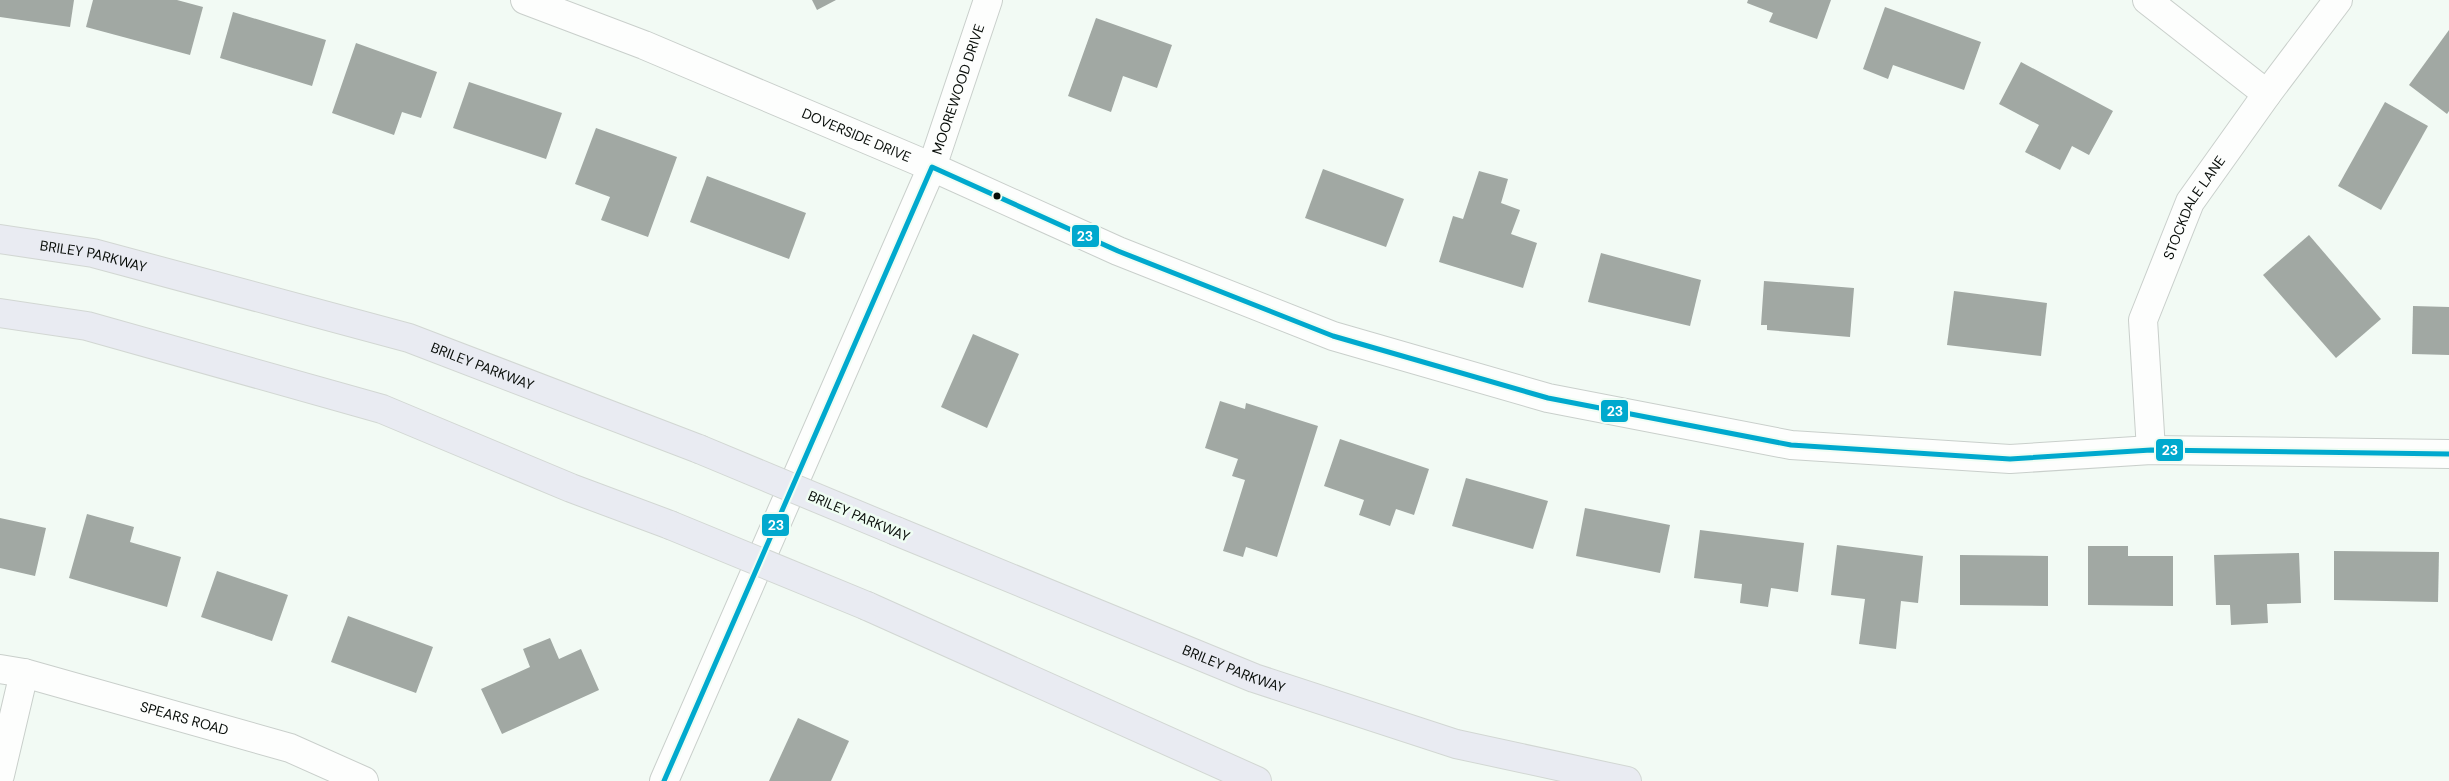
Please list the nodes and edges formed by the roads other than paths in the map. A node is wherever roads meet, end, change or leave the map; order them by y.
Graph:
1 (524, 0) edge
2 (988, 0) edge
3 (2147, 0) edge
4 (2338, 0) edge
5 (2267, 94) junction
6 (932, 167) junction
7 (0, 239) edge
8 (0, 313) edge
9 (2150, 450) junction
10 (2449, 454) edge
11 (12, 672) edge
12 (0, 776) edge
13 (364, 781) edge
14 (664, 781) edge
15 (1257, 781) edge
16 (1627, 781) edge

1 - 6 street, DOVERSIDE DRIVE
2 - 6 street, MOOREWOOD DRIVE
3 - 5 street
4 - 5 street, STOCKDALE LANE
5 - 9 street, STOCKDALE LANE
6 - 9 street, DOVERSIDE DRIVE
6 - 14 street, MOOREWOOD DRIVE
7 - 16 highway, BRILEY PARKWAY, bridge
8 - 15 highway, bridge
9 - 10 street, DOVERSIDE DRIVE
11 - 12 street
11 - 13 street, SPEARS ROAD

